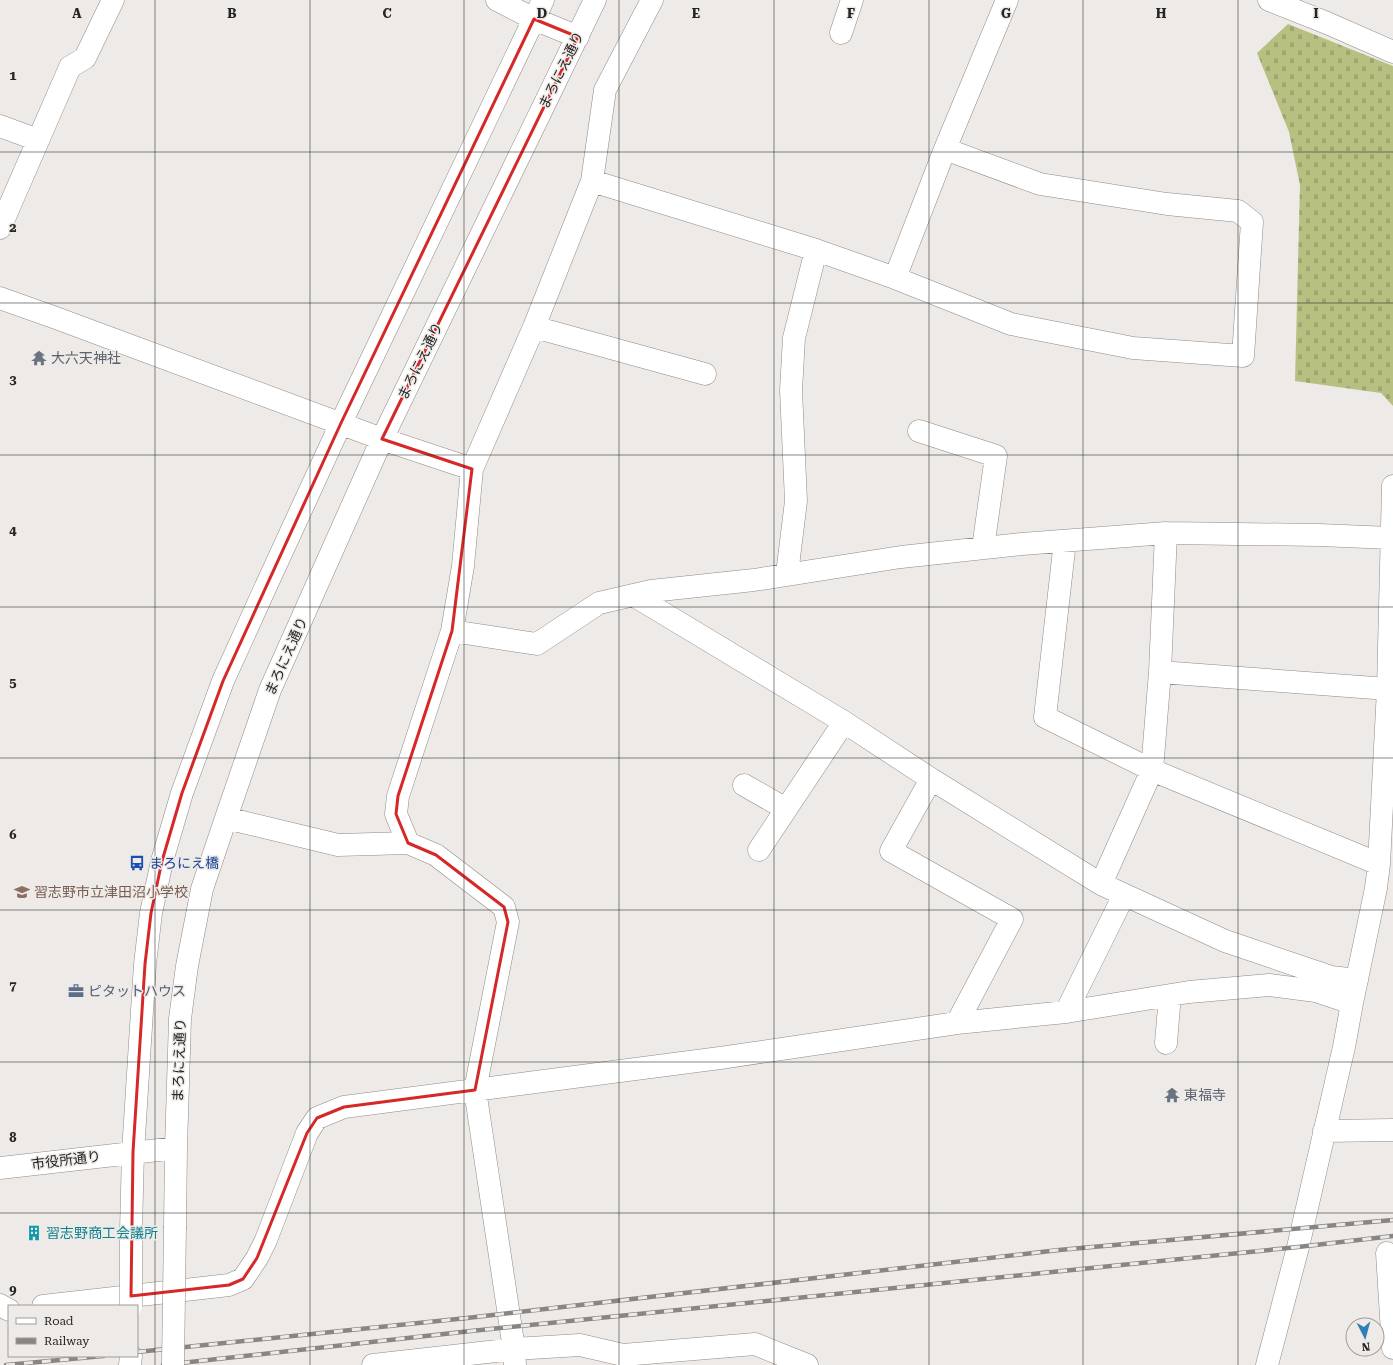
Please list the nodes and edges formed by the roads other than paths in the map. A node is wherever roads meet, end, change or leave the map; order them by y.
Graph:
1 (113, 0) edge
2 (497, 0) edge
3 (595, 0) edge
4 (652, 0) edge
5 (852, 0) edge
6 (1007, 0) edge
7 (1269, 0) edge
8 (539, 9) edge
9 (841, 33) dead end
10 (578, 37) junction
11 (1393, 52) edge
12 (0, 126) edge
13 (38, 140) junction
14 (945, 149) junction
15 (592, 181) junction
16 (0, 228) edge
17 (816, 250) junction
18 (895, 278) junction
19 (0, 298) edge
20 (534, 327) junction
21 (705, 374) dead end
22 (341, 423) junction
23 (919, 431) dead end
24 (382, 439) junction
25 (472, 469) junction
26 (1393, 486) edge
27 (1166, 533) junction
28 (1391, 538) junction
29 (1065, 541) junction
30 (983, 548) junction
31 (787, 574) junction
32 (633, 595) junction
33 (452, 631) junction
34 (1160, 672) junction
35 (1390, 676) edge
36 (844, 722) junction
37 (1152, 770) junction
38 (930, 779) junction
39 (744, 785) dead end
40 (786, 809) junction
41 (226, 818) junction
42 (408, 843) junction
43 (759, 850) dead end
44 (1379, 864) junction
45 (1101, 884) junction
46 (1124, 896) junction
47 (1357, 980) junction
48 (1170, 995) junction
49 (1352, 1004) junction
50 (1066, 1012) junction
51 (957, 1023) junction
52 (1166, 1043) dead end
53 (475, 1090) junction
54 (1393, 1130) edge
55 (1324, 1131) junction
56 (176, 1148) junction
57 (133, 1152) junction
58 (0, 1168) edge
59 (1387, 1253) dead end
60 (51, 1305) edge
61 (131, 1305) edge
62 (1393, 1348) edge
63 (515, 1357) edge
64 (173, 1365) edge
65 (373, 1365) edge
66 (807, 1365) edge
67 (1267, 1365) edge

1 - 13 street
2 - 8 street
3 - 10 street, まろにえ通り
4 - 15 street
5 - 9 street
6 - 14 street
7 - 11 street
8 - 10 street
8 - 22 street
10 - 24 street, まろにえ通り
12 - 13 street
13 - 16 street
14 - 18 street
14 - 18 street
15 - 17 street
15 - 20 street
17 - 18 street
17 - 31 street
19 - 22 street
20 - 21 street
20 - 25 street
22 - 24 street
22 - 57 street
23 - 30 street
24 - 25 street
24 - 41 street, まろにえ通り
25 - 33 street
26 - 28 street
27 - 28 street
27 - 29 street
27 - 34 street
28 - 35 street
29 - 30 street
29 - 37 street
30 - 31 street
31 - 32 street
32 - 33 street
32 - 36 street
33 - 42 street
34 - 35 street
34 - 37 street
35 - 44 street
36 - 38 street
36 - 40 street
37 - 44 street
37 - 45 street
38 - 45 street
38 - 51 street
39 - 40 street
40 - 43 street
41 - 42 street
41 - 56 street, まろにえ通り
42 - 53 street
44 - 47 street
45 - 46 street
46 - 47 street
46 - 50 street
47 - 49 street
48 - 49 street
48 - 50 street
48 - 52 street
49 - 55 street
50 - 51 street
51 - 53 street
53 - 60 street
53 - 63 street
54 - 55 street
55 - 67 street
56 - 57 street, 市役所通り
56 - 64 street, まろにえ通り, bridge
57 - 58 street, 市役所通り
57 - 61 street, bridge
59 - 62 street
63 - 65 street
63 - 66 street

